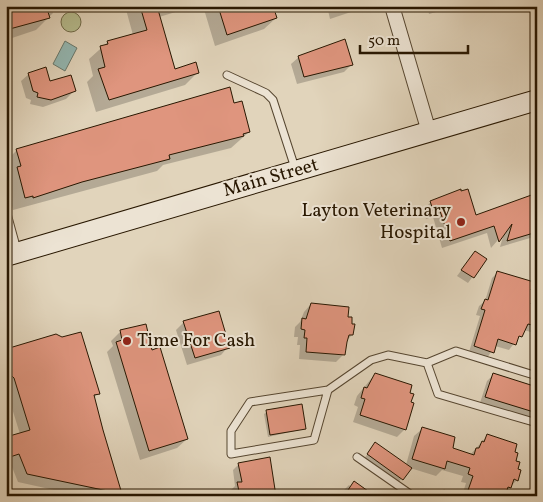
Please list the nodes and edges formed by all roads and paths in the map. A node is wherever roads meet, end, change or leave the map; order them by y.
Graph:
1 (392, 6) edge
2 (226, 75) dead end
3 (537, 100) edge
4 (429, 132) junction
5 (296, 171) junction
6 (6, 210) edge
7 (12, 255) edge
8 (427, 363) junction
9 (537, 376) edge
10 (328, 390) junction
11 (537, 423) edge
12 (357, 457) dead end
13 (413, 496) edge

1 - 4 street
2 - 5 lane
3 - 4 main road, Main Street
4 - 5 main road, Main Street
5 - 7 main road, Main Street
6 - 7 lane
8 - 9 lane
8 - 10 lane
8 - 11 lane
10 - 10 lane
12 - 13 lane

